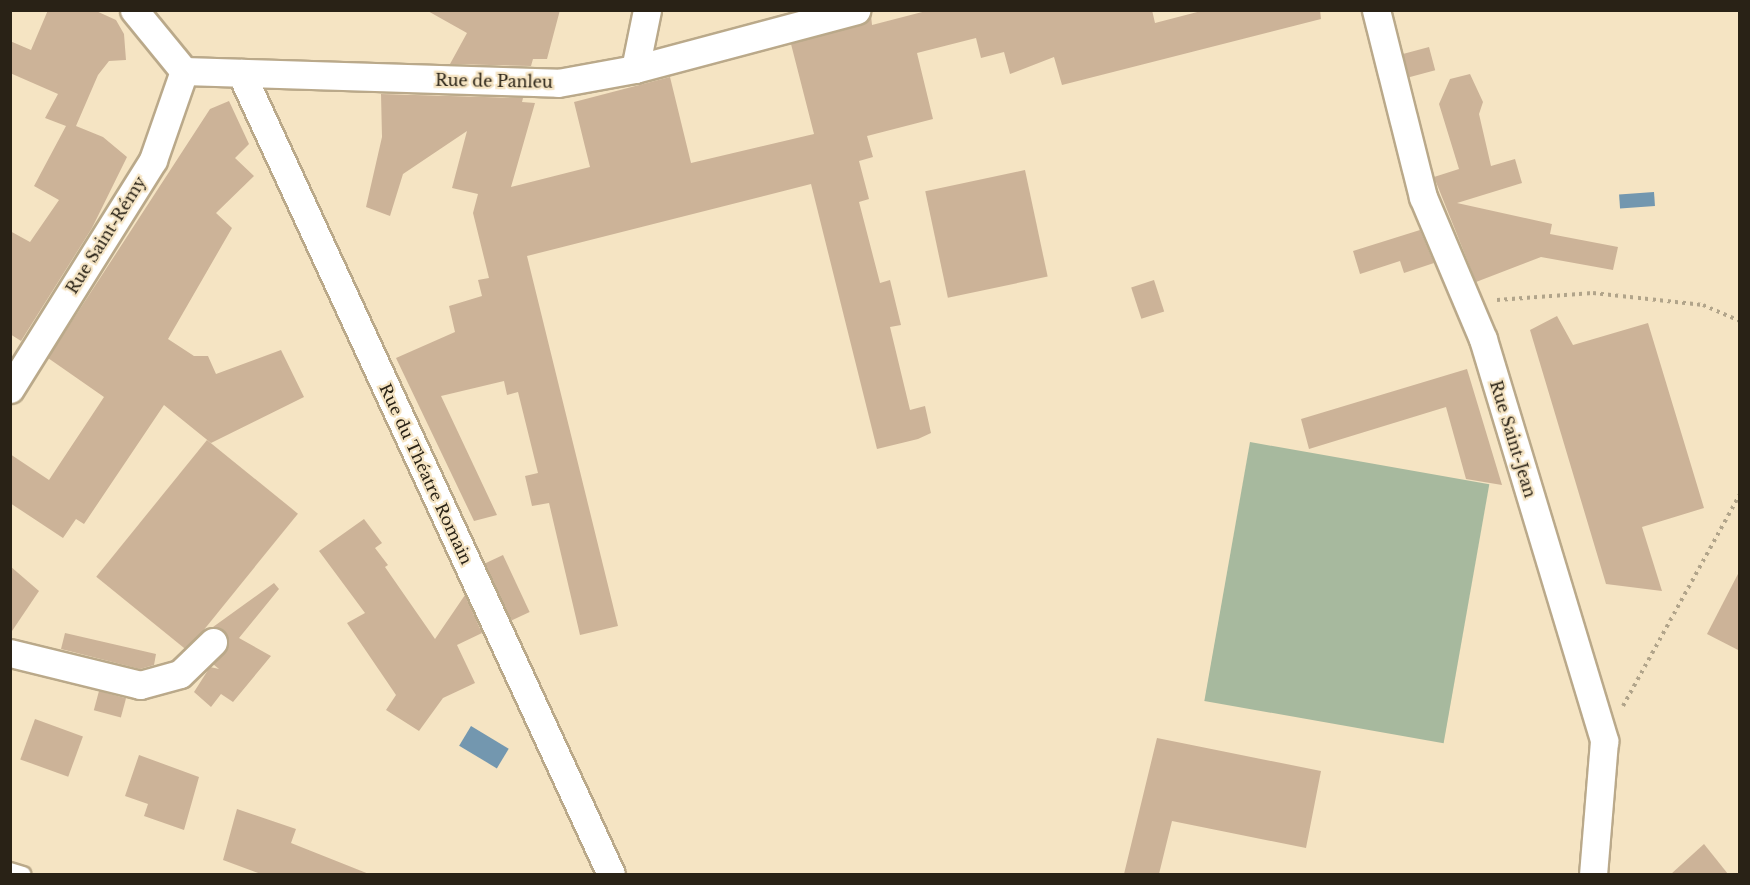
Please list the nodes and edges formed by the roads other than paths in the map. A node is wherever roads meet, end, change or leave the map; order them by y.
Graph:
1 (647, 10) edge
2 (856, 10) edge
3 (1376, 10) edge
4 (144, 15) edge
5 (635, 69) junction
6 (184, 71) junction
7 (242, 73) junction
8 (10, 389) edge
9 (213, 642) dead end
10 (10, 653) edge
11 (10, 870) edge
12 (23, 874) edge
13 (611, 874) edge
14 (1593, 874) edge

1 - 5 street
2 - 5 street, Rue de Panleu
3 - 14 street, Rue Saint-Jean
4 - 6 street
5 - 7 street, Rue de Panleu
6 - 7 street, Rue de Panleu
6 - 8 street, Rue Saint-Rémy
7 - 13 street, Rue du Théatre Romain
9 - 10 street
11 - 12 lane

